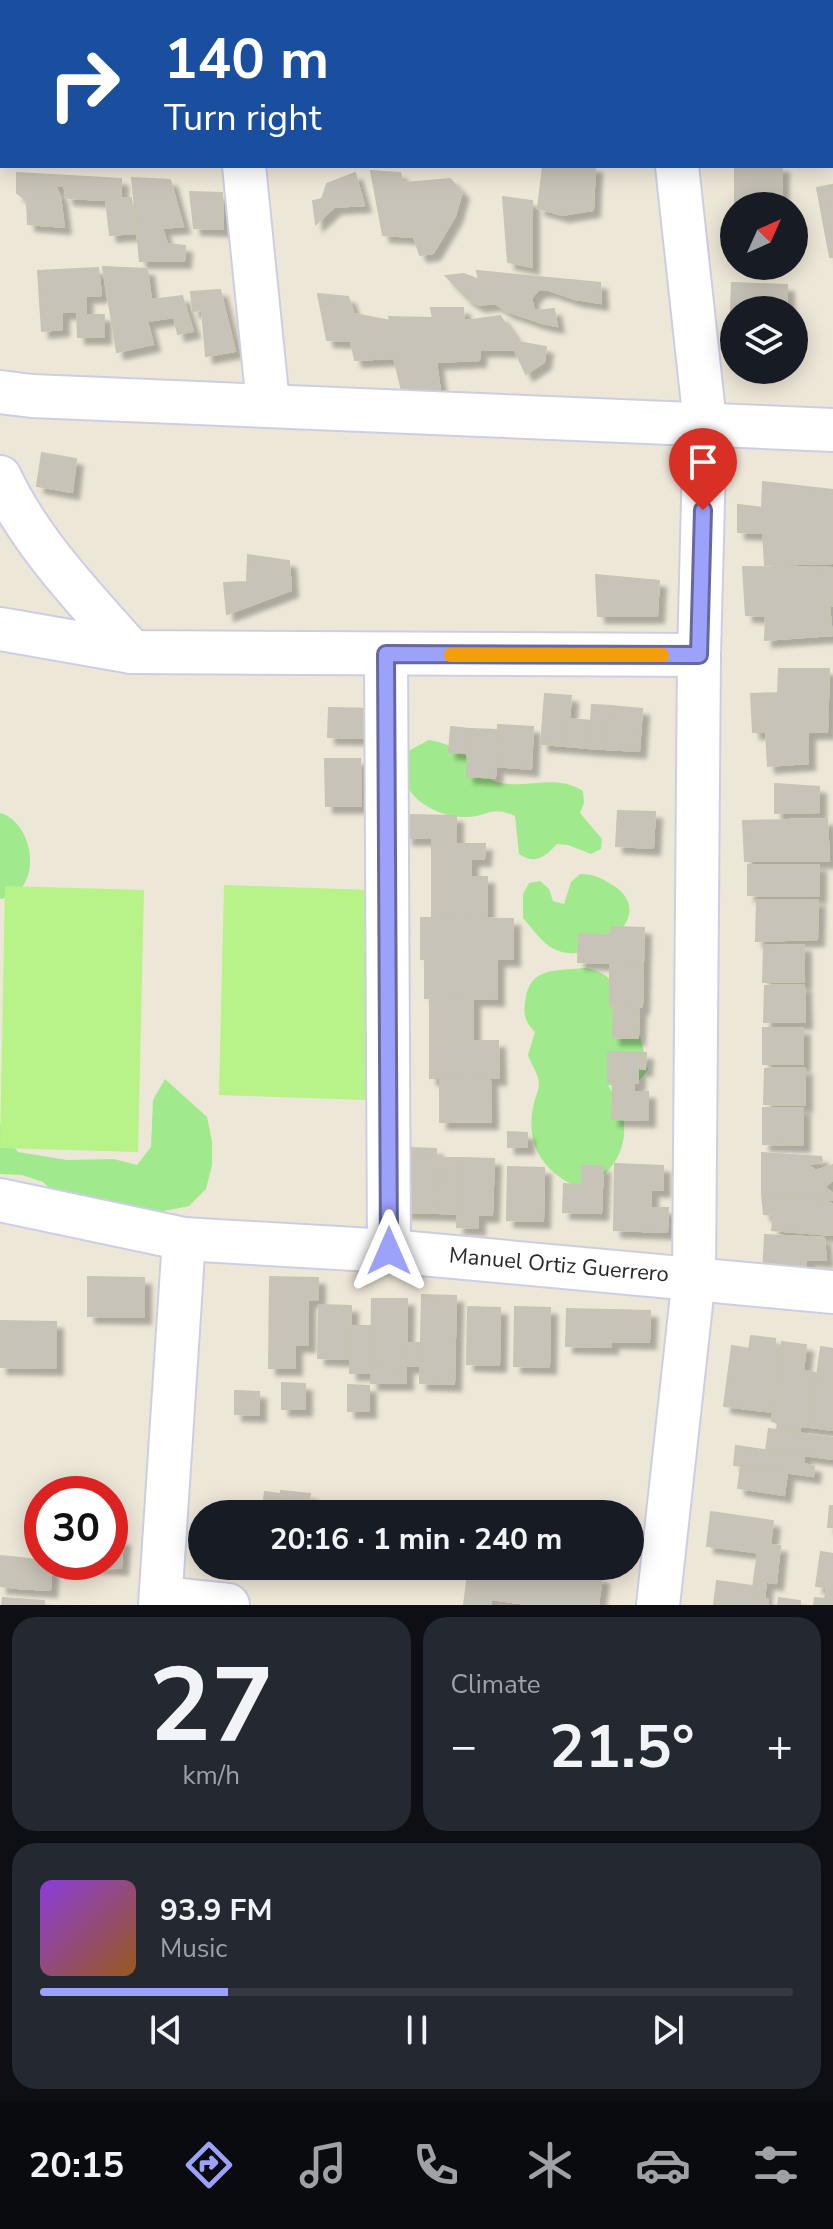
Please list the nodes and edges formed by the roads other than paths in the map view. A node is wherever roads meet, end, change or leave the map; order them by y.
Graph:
1 (244, 168) edge
2 (677, 168) edge
3 (0, 392) edge
4 (268, 404) junction
5 (705, 423) junction
6 (833, 430) edge
7 (0, 477) edge
8 (0, 629) edge
9 (132, 652) junction
10 (386, 654) junction
11 (699, 655) junction
12 (0, 1200) edge
13 (184, 1239) junction
14 (389, 1251) junction
15 (694, 1277) junction
16 (833, 1292) edge
17 (160, 1601) edge
18 (228, 1605) edge
19 (658, 1605) edge

1 - 4 street
2 - 5 street
3 - 4 street
4 - 5 street
5 - 6 street
5 - 11 street
7 - 9 street
8 - 9 street
9 - 10 street
10 - 11 street
10 - 14 street
11 - 15 street
12 - 13 street, Manuel Ortiz Guerrero
13 - 14 street, Manuel Ortiz Guerrero
13 - 17 street
14 - 15 street, Manuel Ortiz Guerrero
15 - 16 street, Manuel Ortiz Guerrero
15 - 19 street
17 - 18 street

